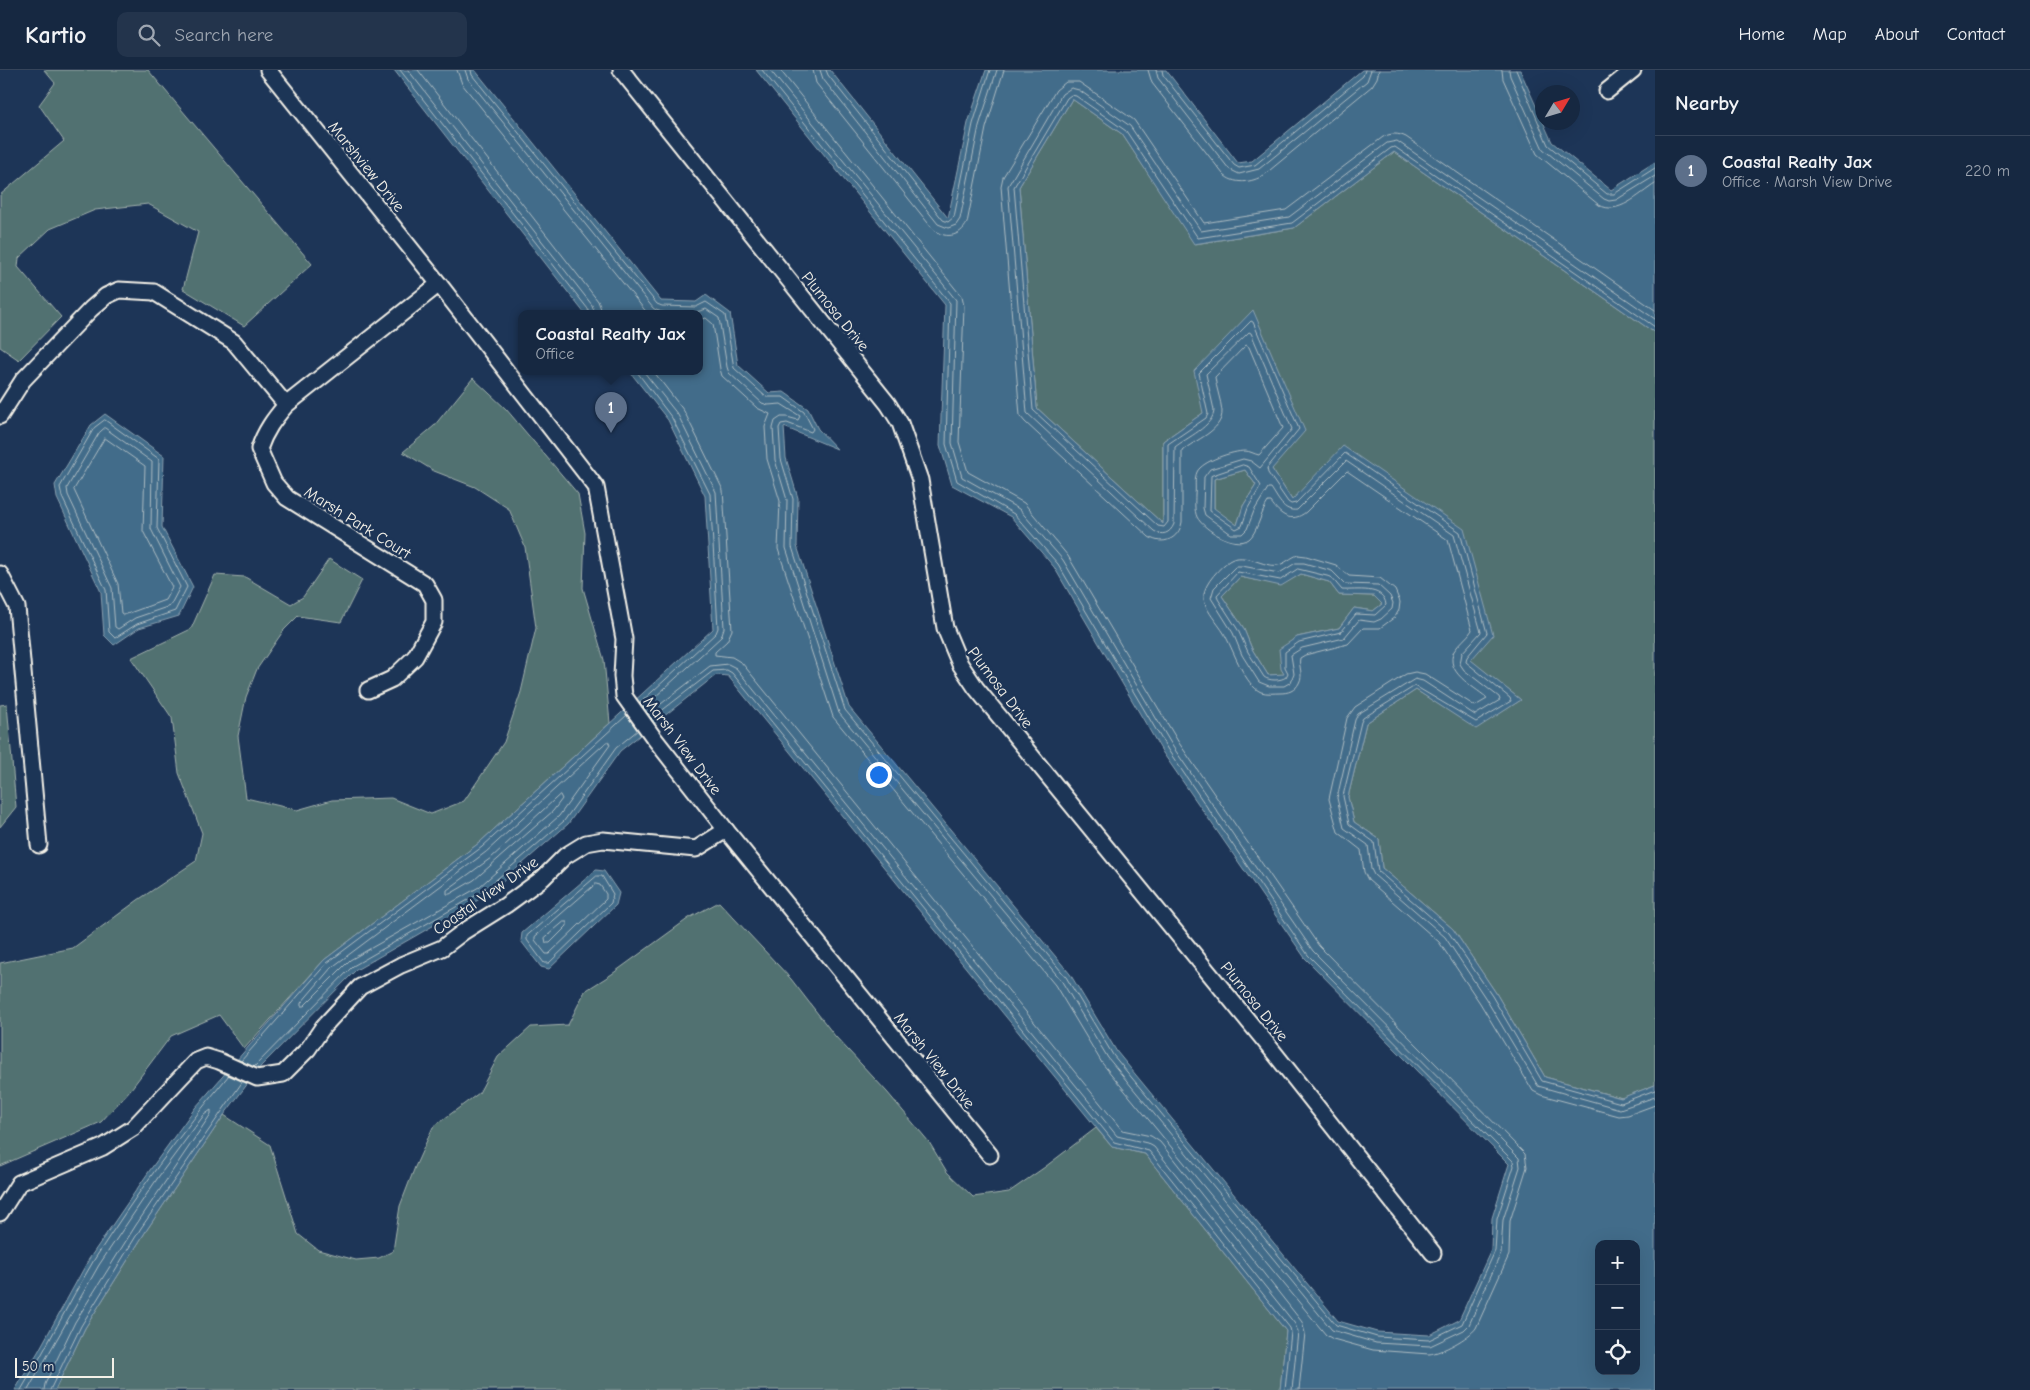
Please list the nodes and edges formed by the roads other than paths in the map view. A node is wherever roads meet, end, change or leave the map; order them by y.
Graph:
1 (268, 70) edge
2 (621, 70) edge
3 (1633, 70) edge
4 (1607, 91) dead end
5 (439, 284) junction
6 (286, 405) junction
7 (0, 416) edge
8 (0, 574) edge
9 (368, 690) dead end
10 (726, 830) junction
11 (39, 845) dead end
12 (990, 1155) dead end
13 (0, 1213) edge
14 (1433, 1253) dead end

1 - 5 street, Marshview Drive
2 - 14 street, Plumosa Drive
3 - 4 street
5 - 6 street, Marsh Park Court
5 - 10 street, Marsh View Drive
6 - 7 street
6 - 9 street, Marsh Park Court
8 - 11 street
10 - 12 street, Marsh View Drive
10 - 13 street, Coastal View Drive

